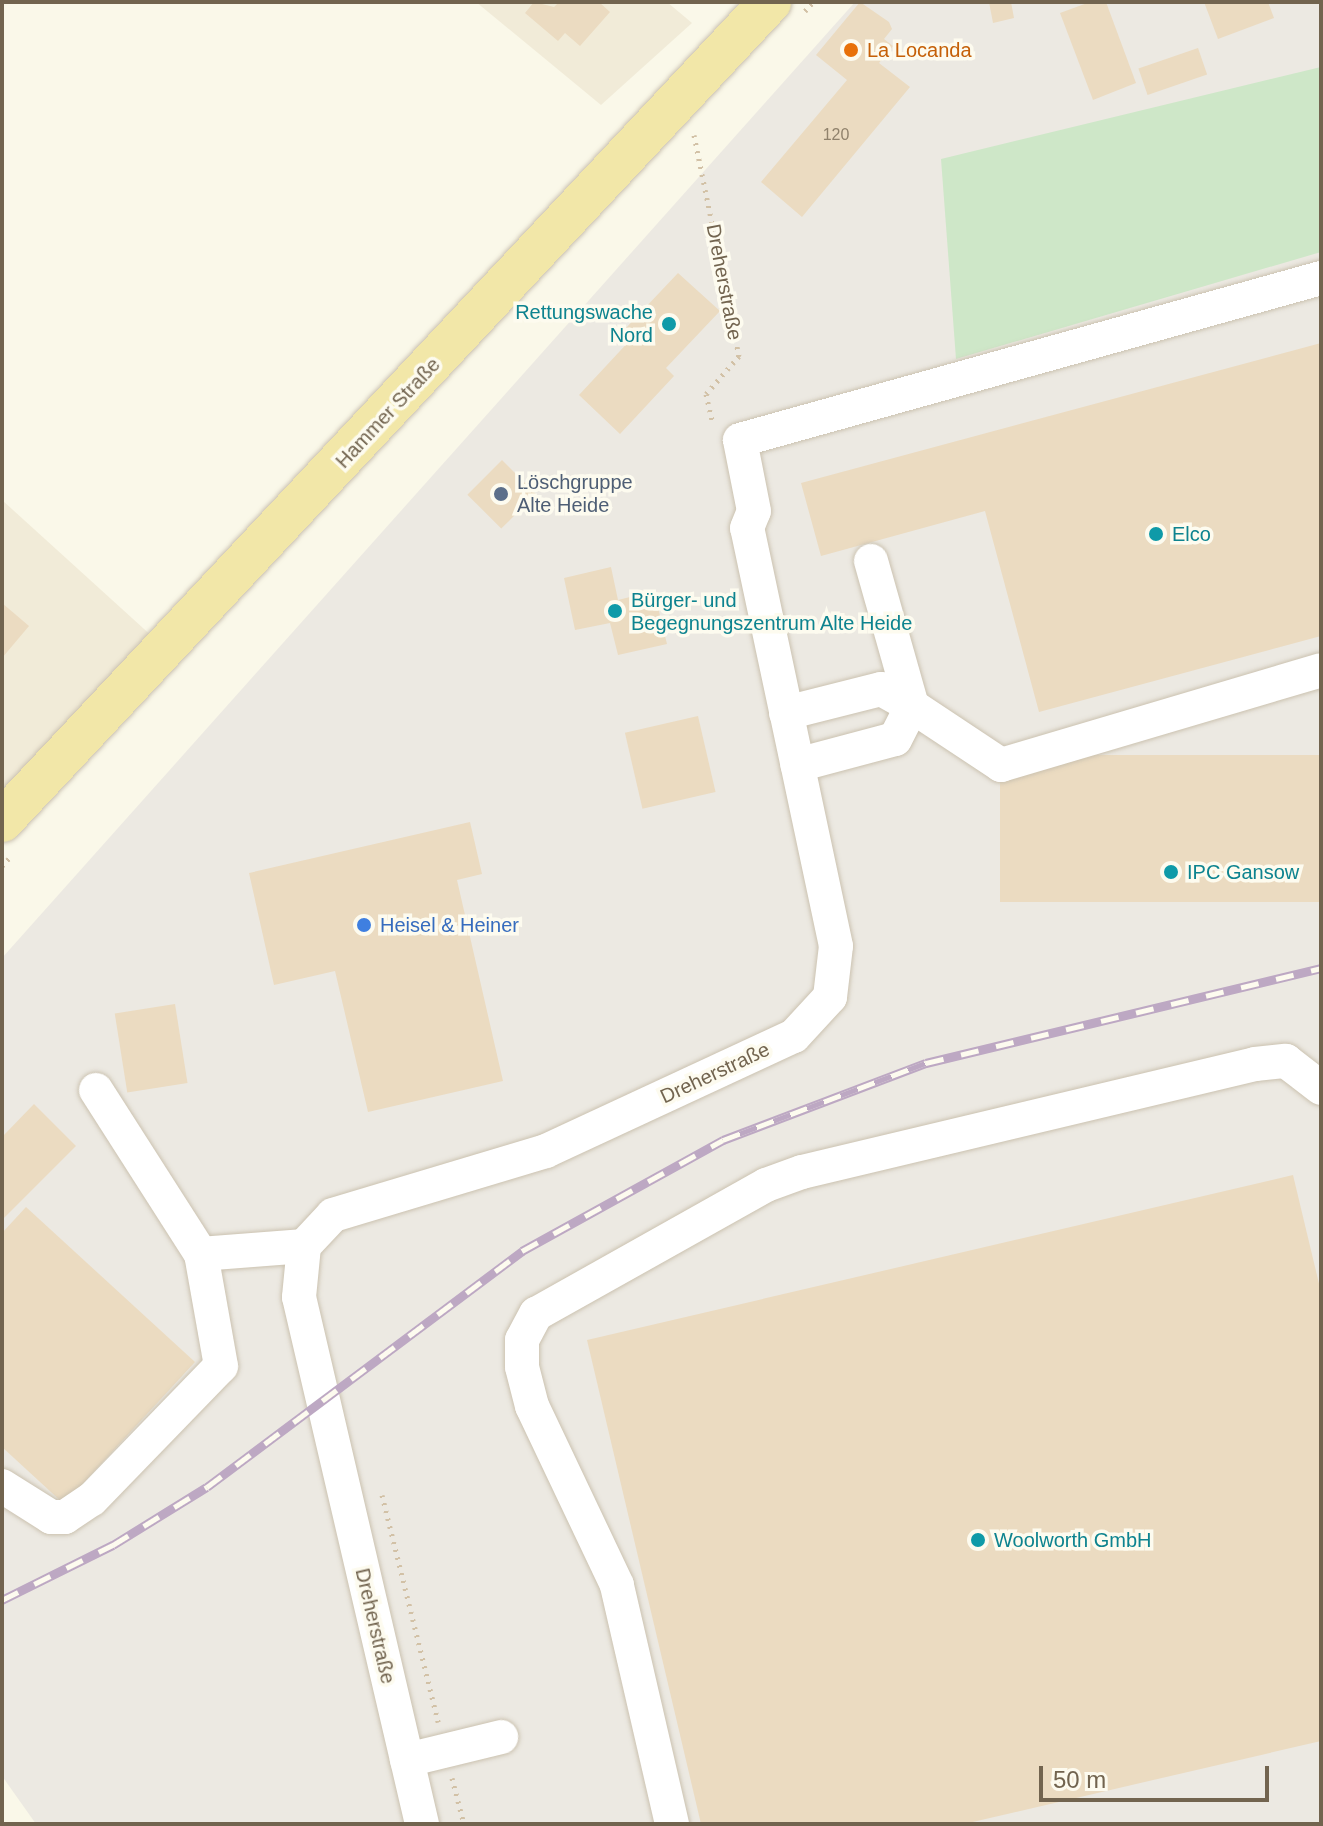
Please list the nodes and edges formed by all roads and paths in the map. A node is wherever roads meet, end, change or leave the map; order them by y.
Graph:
1 (770, 2) edge
2 (693, 130) dead end
3 (1321, 278) edge
4 (716, 440) dead end
5 (871, 561) dead end
6 (1321, 670) edge
7 (912, 706) junction
8 (786, 713) junction
9 (797, 765) junction
10 (2, 821) edge
11 (1321, 1088) edge
12 (96, 1090) dead end
13 (304, 1246) junction
14 (201, 1254) junction
15 (2, 1486) edge
16 (379, 1486) dead end
17 (501, 1737) dead end
18 (445, 1747) junction
19 (407, 1760) junction
20 (422, 1824) edge
21 (464, 1824) edge
22 (672, 1824) edge

1 - 10 main road, Hammer Straße
2 - 4 path, Dreherstraße
3 - 8 street, Dreherstraße
5 - 7 street
6 - 7 street
7 - 8 street
7 - 9 street
8 - 9 street, Dreherstraße
9 - 13 street, Dreherstraße
11 - 22 street
12 - 14 street
13 - 14 street
13 - 19 street, Dreherstraße
14 - 15 street
16 - 18 path
17 - 18 street
18 - 19 street
18 - 21 path
19 - 20 street, Dreherstraße

